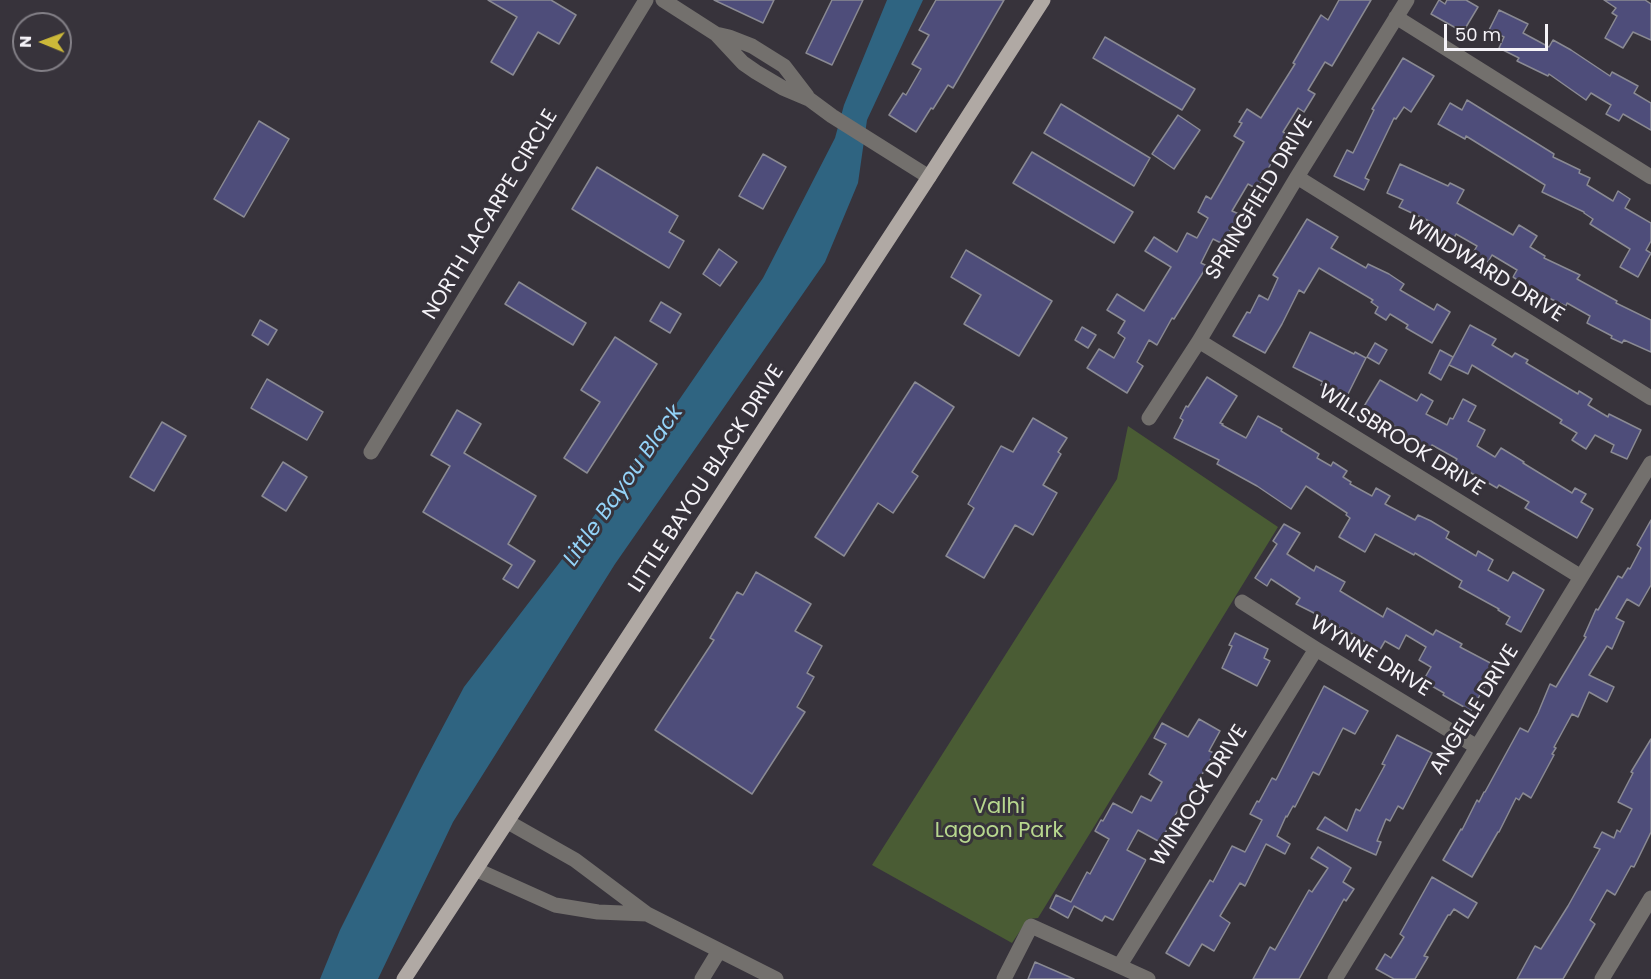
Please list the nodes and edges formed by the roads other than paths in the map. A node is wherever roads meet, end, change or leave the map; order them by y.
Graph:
1 (646, 0) edge
2 (663, 0) edge
3 (1043, 0) edge
4 (1407, 0) edge
5 (1396, 16) junction
6 (929, 177) junction
7 (1297, 177) junction
8 (1651, 177) edge
9 (1199, 341) junction
10 (1651, 398) edge
11 (1149, 418) dead end
12 (371, 452) dead end
13 (1651, 463) edge
14 (1581, 577) junction
15 (1242, 603) dead end
16 (1316, 650) junction
17 (1477, 747) junction
18 (508, 822) junction
19 (477, 870) junction
20 (1651, 898) edge
21 (647, 914) junction
22 (719, 951) junction
23 (1120, 965) junction
24 (1605, 978) edge
25 (404, 979) edge
26 (702, 979) edge
27 (776, 979) edge
28 (1004, 979) edge
29 (1148, 979) edge
30 (1335, 979) edge

1 - 12 street, NORTH LACARPE CIRCLE
2 - 6 street
3 - 6 main road, LITTLE BAYOU BLACK DRIVE
4 - 5 street, SPRINGFIELD DRIVE
5 - 7 street, SPRINGFIELD DRIVE
5 - 8 street
6 - 18 main road, LITTLE BAYOU BLACK DRIVE
7 - 9 street, SPRINGFIELD DRIVE
7 - 10 street, WINDWARD DRIVE
9 - 11 street, SPRINGFIELD DRIVE
9 - 14 street, WILLSBROOK DRIVE
13 - 14 street, ANGELLE DRIVE
14 - 17 street, ANGELLE DRIVE
15 - 16 street, WYNNE DRIVE
16 - 17 street, WYNNE DRIVE
16 - 23 street, WINROCK DRIVE
17 - 30 street, ANGELLE DRIVE
18 - 19 main road, LITTLE BAYOU BLACK DRIVE
18 - 21 street
19 - 21 street
19 - 25 main road, LITTLE BAYOU BLACK DRIVE
20 - 24 street
21 - 22 street
22 - 26 street
22 - 27 street
23 - 28 street
23 - 29 street

